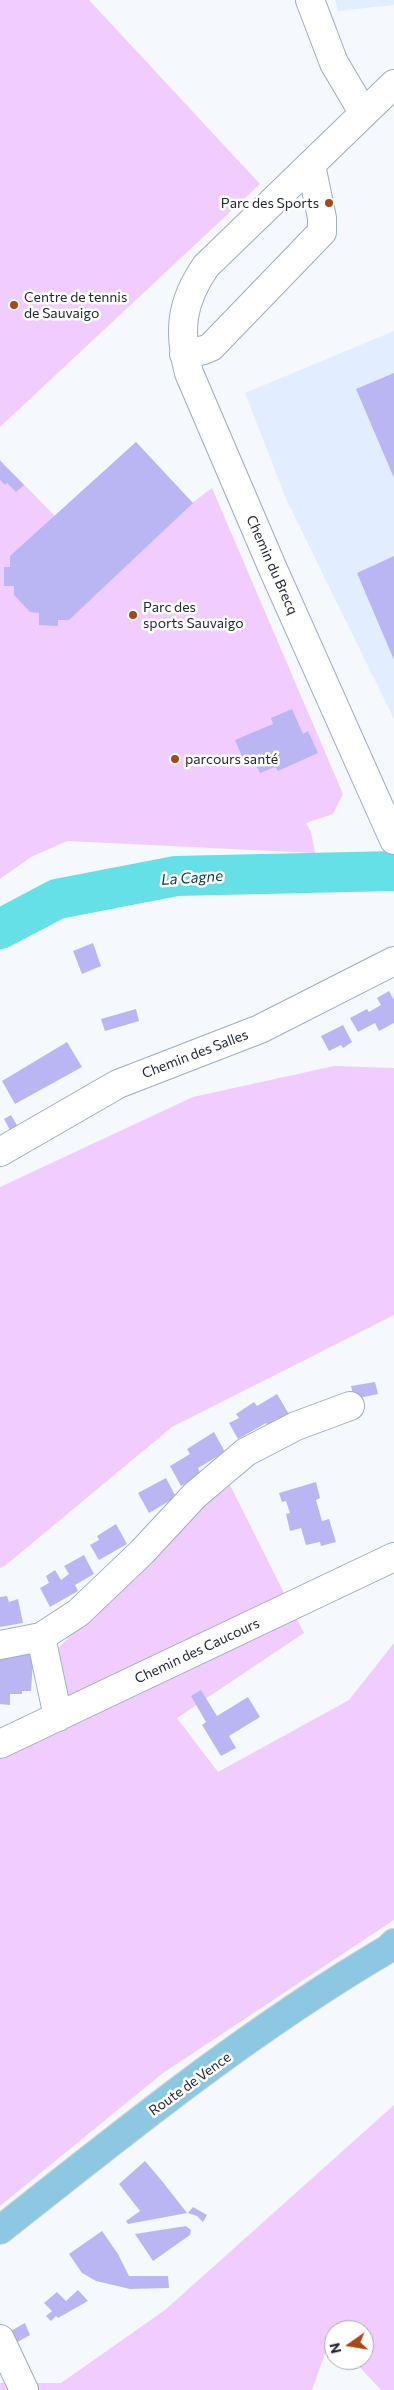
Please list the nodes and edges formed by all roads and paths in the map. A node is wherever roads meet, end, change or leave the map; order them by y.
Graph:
1 (310, 0) edge
2 (394, 84) edge
3 (363, 112) junction
4 (311, 165) junction
5 (184, 354) junction
6 (394, 840) edge
7 (394, 961) edge
8 (0, 1152) edge
9 (350, 1406) dead end
10 (394, 1557) edge
11 (41, 1637) junction
12 (0, 1645) edge
13 (58, 1717) junction
14 (0, 1744) edge
15 (392, 1947) edge
16 (0, 2230) edge
17 (0, 2339) edge
18 (24, 2390) edge

1 - 3 street
2 - 3 street, Chemin du Brecq
3 - 4 street, Chemin du Brecq
4 - 5 street, Chemin du Brecq
4 - 5 street
5 - 6 street, Chemin du Brecq
7 - 8 street, Chemin des Salles
9 - 11 street
10 - 13 street, Chemin des Caucours
11 - 12 street
11 - 13 street
13 - 14 street, Chemin des Caucours
15 - 16 main road, Route de Vence
17 - 18 street

